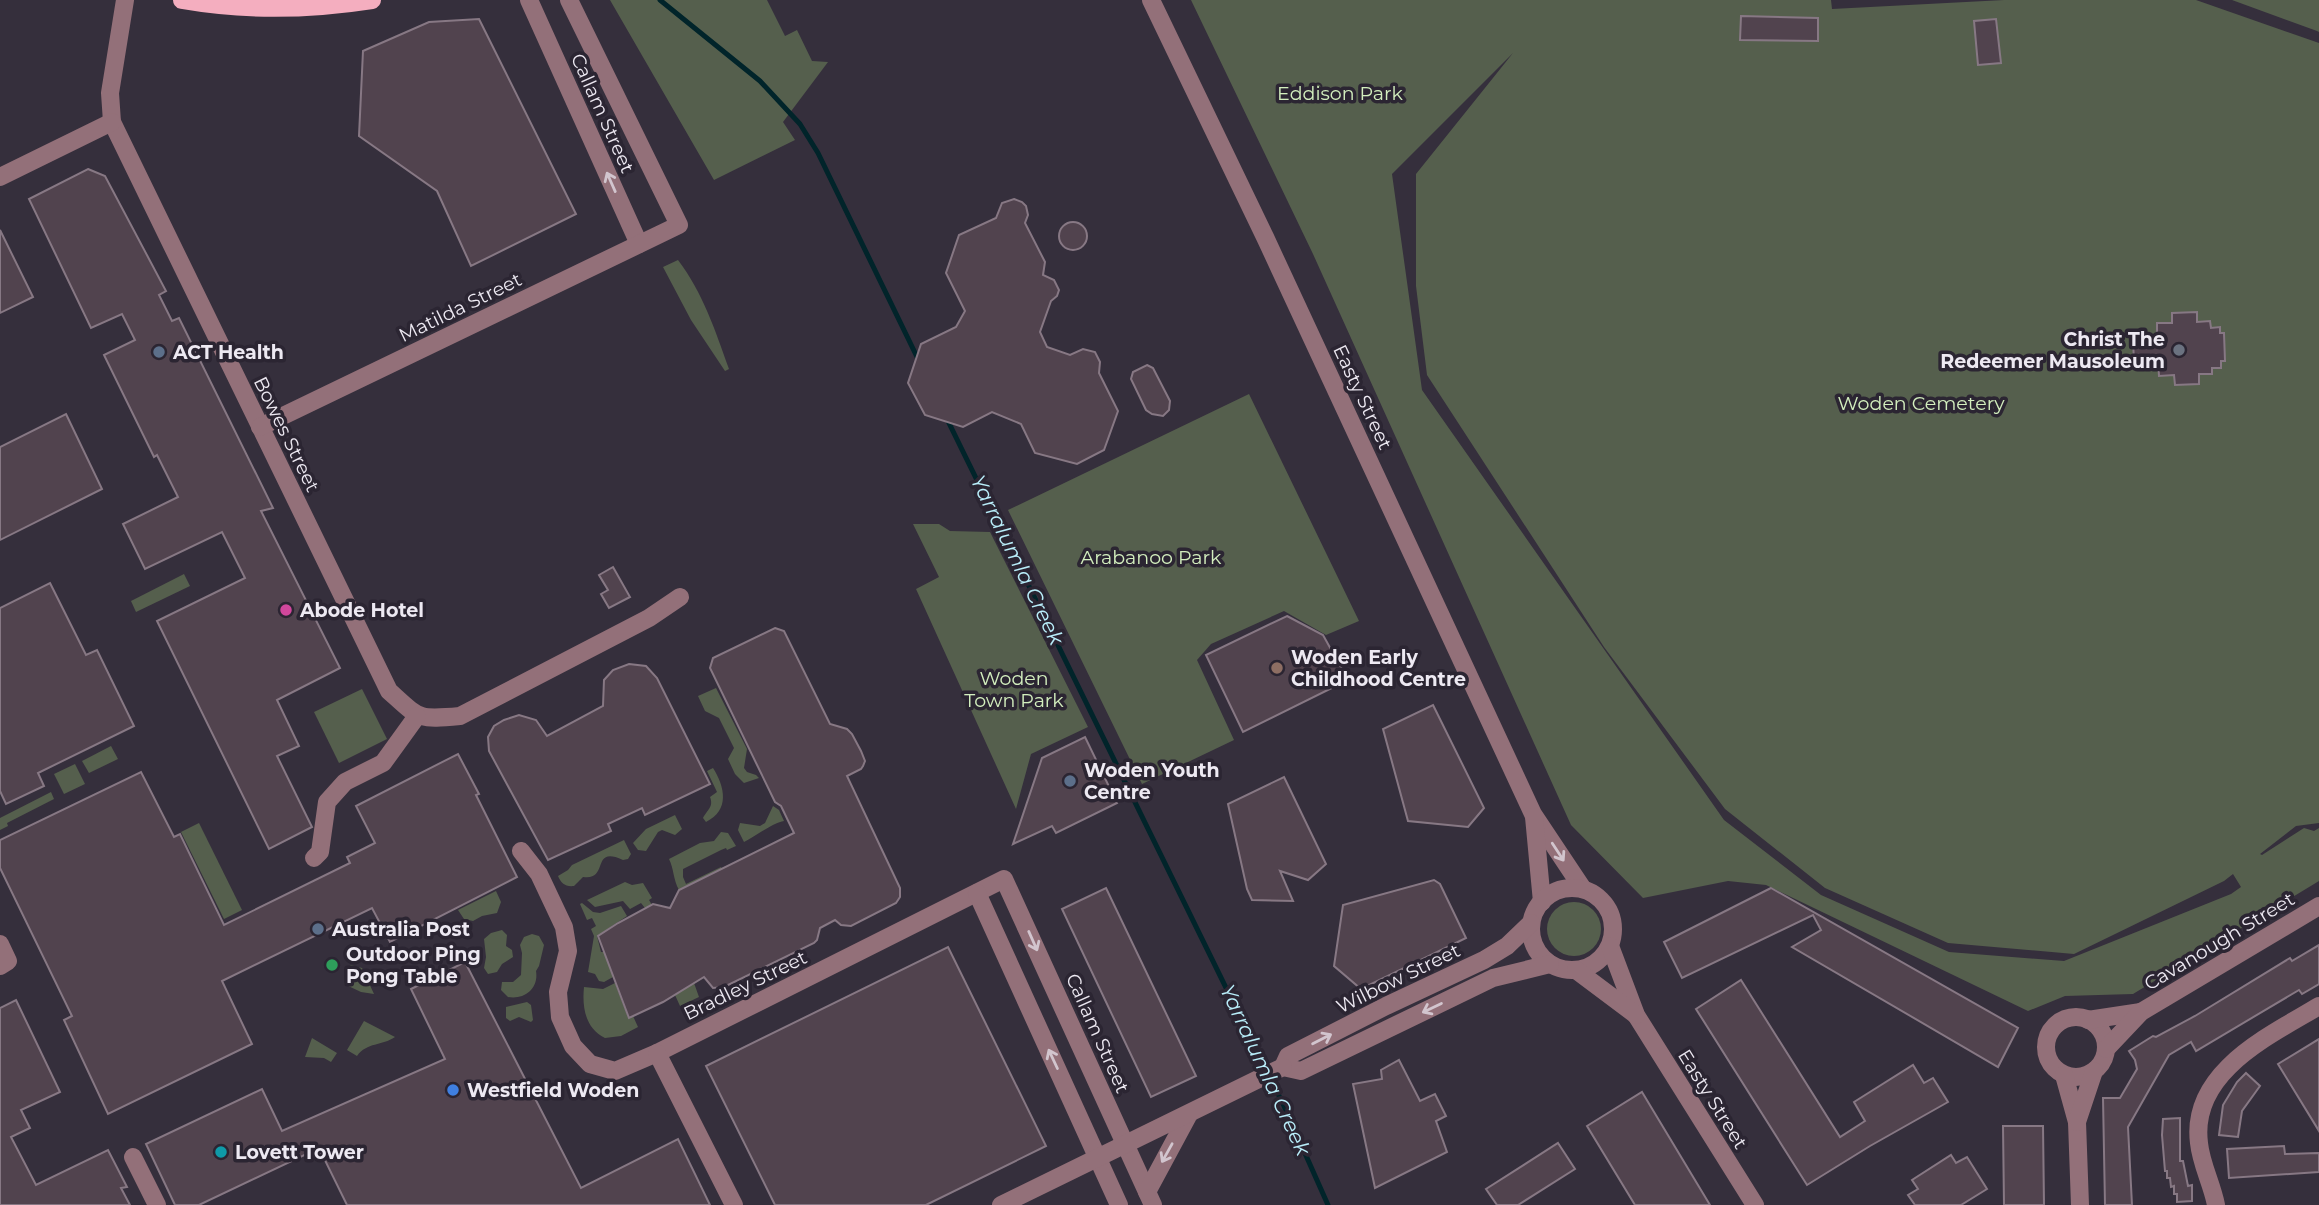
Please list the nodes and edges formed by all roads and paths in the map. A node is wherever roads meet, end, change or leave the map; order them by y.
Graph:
1 (125, 0) edge
2 (181, 0) edge
3 (372, 0) edge
4 (529, 0) edge
5 (569, 0) edge
6 (1151, 0) edge
7 (112, 122) junction
8 (0, 177) edge
9 (679, 225) joint
10 (639, 244) junction
11 (260, 427) junction
12 (680, 597) dead end
13 (416, 716) junction
14 (1533, 814) junction
15 (521, 851) dead end
16 (314, 858) dead end
17 (1004, 879) joint
18 (1583, 890) junction
19 (977, 893) junction
20 (1542, 901) junction
21 (2319, 906) edge
22 (1531, 923) junction
23 (0, 944) edge
24 (1610, 946) junction
25 (1550, 964) junction
26 (0, 966) edge
27 (1576, 970) junction
28 (2319, 1006) edge
29 (2141, 1012) junction
30 (1636, 1015) junction
31 (2088, 1020) junction
32 (2106, 1049) junction
33 (657, 1053) junction
34 (1283, 1067) junction
35 (2094, 1071) junction
36 (2064, 1075) junction
37 (1189, 1114) junction
38 (2077, 1122) junction
39 (1125, 1145) junction
40 (133, 1157) dead end
41 (1098, 1158) junction
42 (1150, 1199) edge
43 (157, 1205) edge
44 (733, 1205) edge
45 (1001, 1205) edge
46 (1119, 1205) edge
47 (1755, 1205) edge
48 (2080, 1205) edge
49 (2216, 1205) edge

1 - 7 street, Bowes Street
2 - 3 main road
10 -> 4 street, Callam Street
5 - 9 street, Callam Street
6 - 14 street, Easty Street
7 - 8 street
7 - 11 street, Bowes Street
9 - 10 street, Matilda Street
10 - 11 street, Matilda Street
11 - 13 street, Bowes Street
12 - 13 street
13 - 16 street
14 -> 18 street, Easty Street
14 - 20 street, Easty Street
15 - 33 street
17 - 19 street, Bradley Street
17 -> 39 street, Callam Street
18 - 20 street
18 - 24 street
19 - 33 street, Bradley Street
41 -> 19 street
20 - 22 street
21 - 29 street, Cavanough Street
22 - 25 street
34 -> 22 street, Wilbow Street
23 - 26 street
24 - 27 street
24 - 30 street, Easty Street
25 - 27 street
25 -> 34 street, Wilbow Street
27 - 30 street, Easty Street
28 - 49 street
29 - 31 street, Cavanough Street
29 - 32 street, Cavanough Street
30 - 47 street, Easty Street
31 - 32 street
31 - 36 street
32 - 35 street
33 - 44 street
34 - 37 street, Wilbow Street
35 - 36 street
35 - 38 street
36 - 38 street
37 - 39 street, Wilbow Street
37 -> 42 street
38 - 48 street
39 - 41 street, Wilbow Street
39 - 42 street, Callam Street
40 - 43 street
41 - 45 street, Wilbow Street
41 - 46 street

